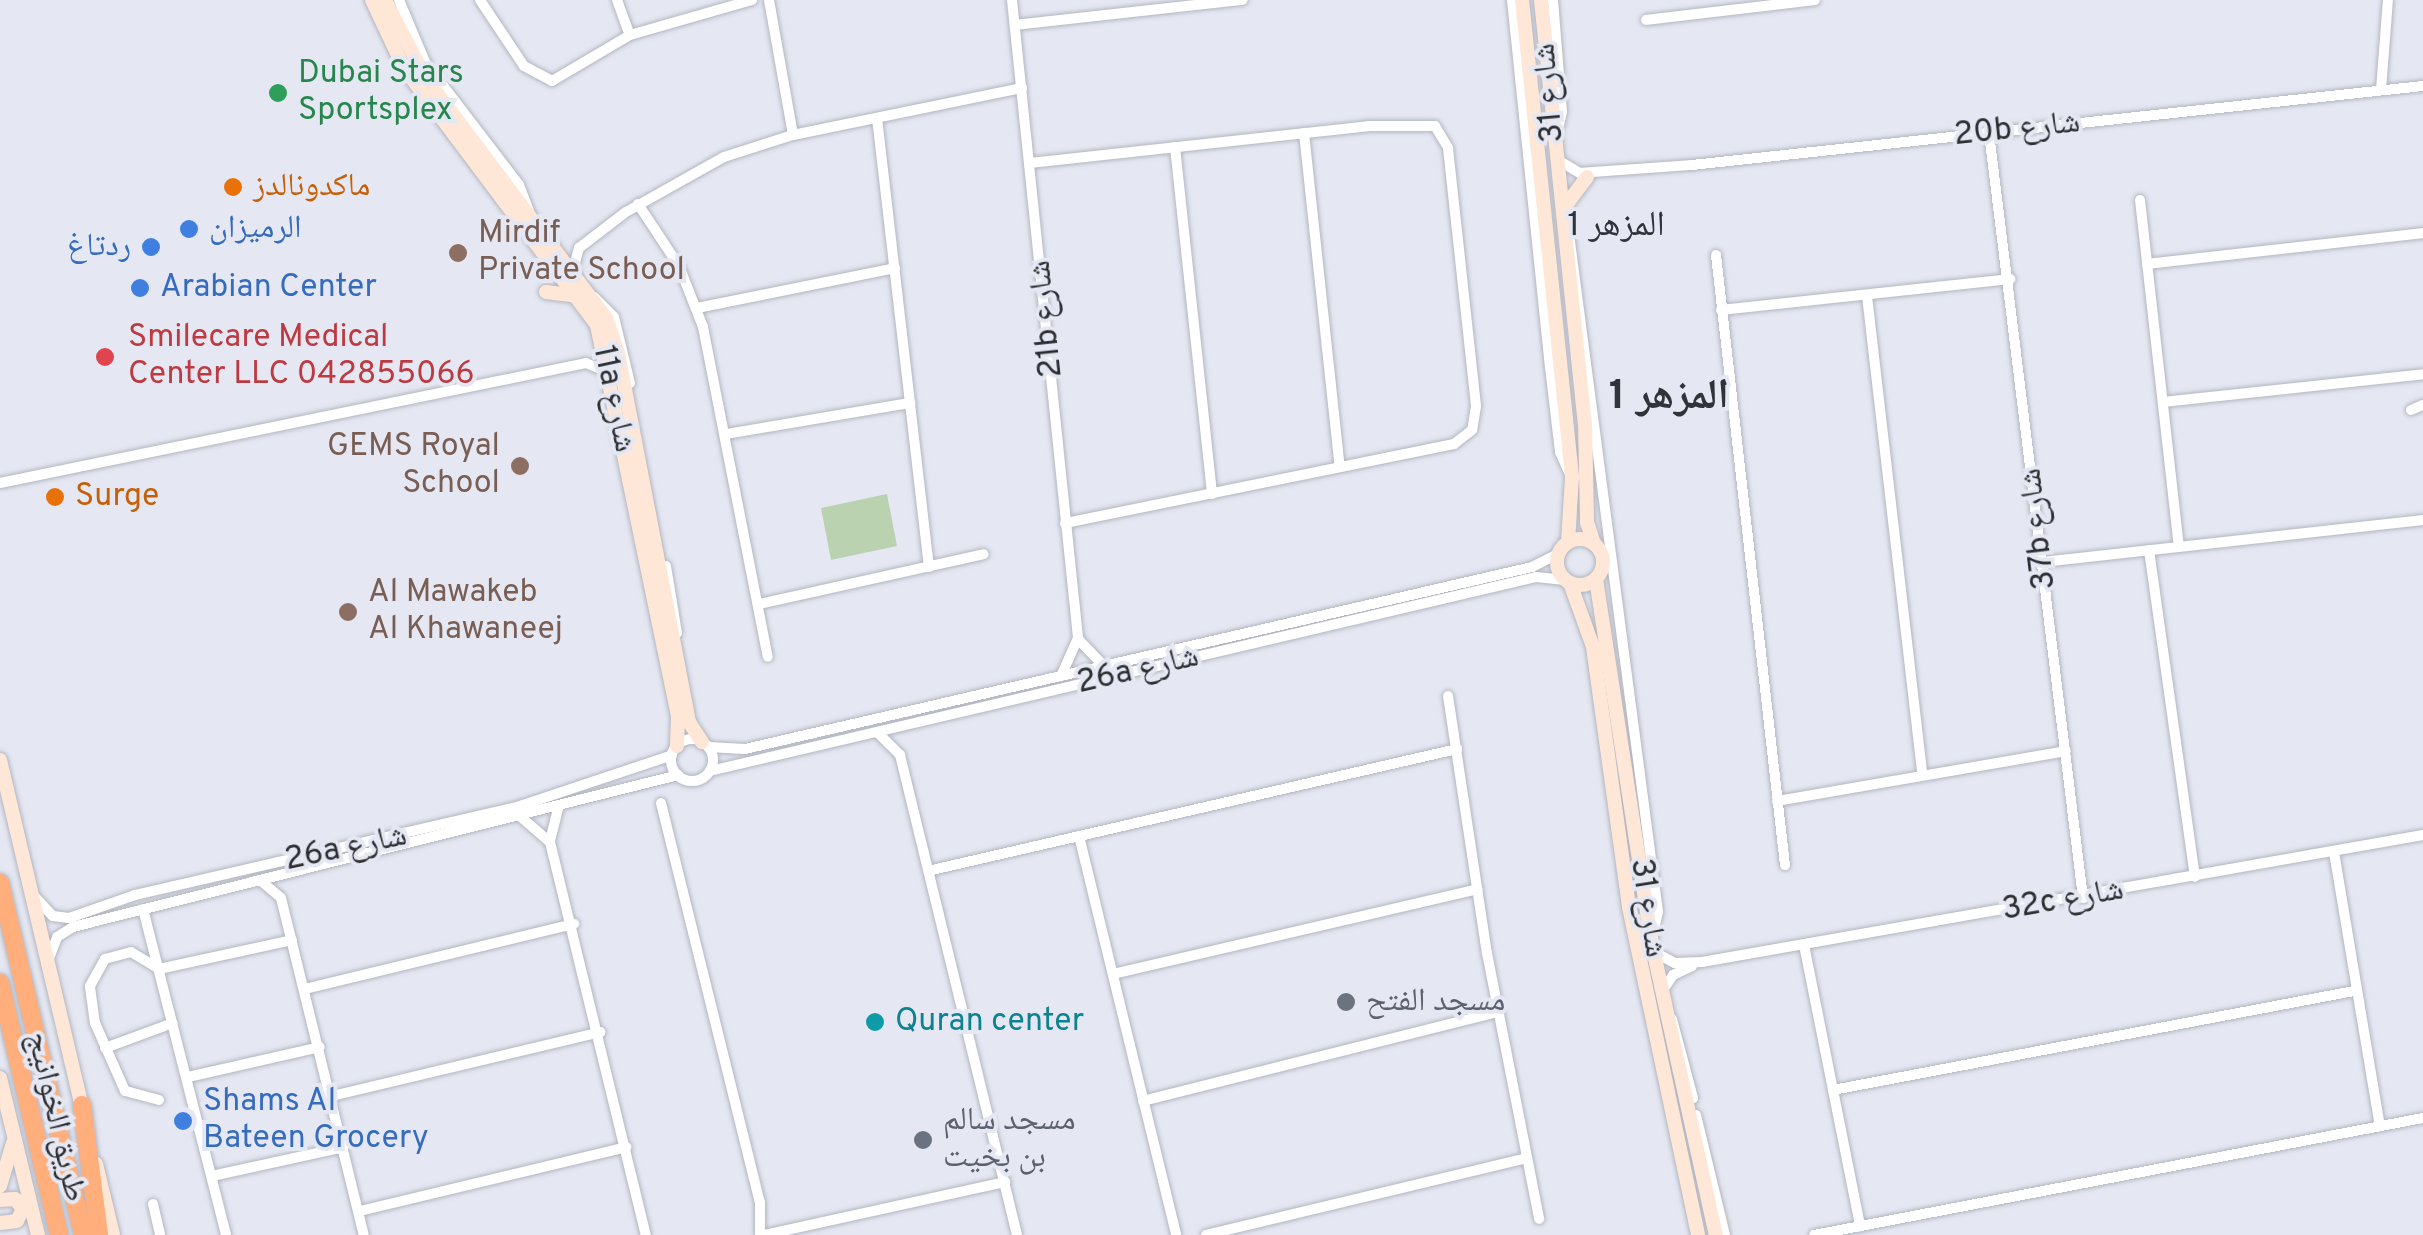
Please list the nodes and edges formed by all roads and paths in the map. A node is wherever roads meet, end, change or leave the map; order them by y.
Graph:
1 (372, 0) edge
2 (384, 0) edge
3 (400, 0) edge
4 (480, 0) edge
5 (616, 0) edge
6 (752, 0) edge
7 (769, 0) edge
8 (1012, 0) edge
9 (1243, 0) edge
10 (1512, 0) edge
11 (1522, 0) edge
12 (1541, 0) edge
13 (1553, 0) edge
14 (1692, 0) edge
15 (1815, 0) edge
16 (2388, 0) edge
17 (1158, 5) edge
18 (1693, 14) junction
19 (1646, 20) dead end
20 (1015, 25) junction
21 (630, 35) junction
22 (1530, 84) junction
23 (2423, 86) edge
24 (1022, 88) junction
25 (2386, 89) junction
26 (877, 118) junction
27 (1304, 133) junction
28 (1993, 133) junction
29 (794, 135) junction
30 (1175, 147) junction
31 (1555, 152) junction
32 (1030, 163) junction
33 (1612, 172) junction
34 (1588, 176) junction
35 (1558, 180) junction
36 (2140, 200) dead end
37 (638, 204) junction
38 (529, 212) junction
39 (1561, 220) junction
40 (2423, 233) edge
41 (556, 247) junction
42 (579, 248) junction
43 (1716, 255) dead end
44 (2148, 264) junction
45 (895, 268) junction
46 (573, 270) junction
47 (2010, 279) junction
48 (546, 292) dead end
49 (587, 296) junction
50 (1867, 296) junction
51 (697, 308) junction
52 (1721, 310) junction
53 (601, 336) junction
54 (586, 363) junction
55 (2423, 374) edge
56 (612, 376) junction
57 (910, 402) junction
58 (2163, 402) junction
59 (2423, 405) edge
60 (2411, 410) dead end
61 (726, 434) junction
62 (1339, 463) junction
63 (1572, 478) junction
64 (0, 483) edge
65 (1212, 494) junction
66 (1064, 523) junction
67 (2422, 524) edge
68 (1568, 542) junction
69 (1594, 544) junction
70 (2179, 547) junction
71 (2149, 550) junction
72 (984, 554) dead end
73 (1558, 554) junction
74 (2043, 562) junction
75 (929, 567) junction
76 (1596, 578) junction
77 (1568, 582) junction
78 (759, 604) junction
79 (1078, 638) junction
80 (768, 657) dead end
81 (1104, 666) junction
82 (1061, 676) junction
83 (1448, 696) dead end
84 (915, 722) junction
85 (875, 732) junction
86 (705, 744) junction
87 (1457, 749) junction
88 (674, 750) junction
89 (2066, 751) junction
90 (900, 755) junction
91 (0, 760) edge
92 (710, 771) junction
93 (678, 775) junction
94 (1922, 776) junction
95 (1777, 800) junction
96 (661, 803) dead end
97 (558, 808) junction
98 (521, 818) junction
99 (2423, 835) edge
100 (1079, 836) junction
101 (550, 842) junction
102 (2334, 852) junction
103 (1785, 865) dead end
104 (932, 870) junction
105 (291, 873) junction
106 (2195, 877) junction
107 (261, 880) junction
108 (0, 883) edge
109 (182, 885) junction
110 (29, 888) junction
111 (1477, 889) junction
112 (281, 898) junction
113 (2083, 898) junction
114 (162, 904) junction
115 (143, 909) junction
116 (126, 914) junction
117 (574, 924) junction
118 (148, 929) junction
119 (292, 940) junction
120 (1804, 945) junction
121 (1653, 946) junction
122 (1702, 962) junction
123 (47, 964) junction
124 (159, 970) junction
125 (1113, 974) junction
126 (0, 983) edge
127 (305, 989) junction
128 (2354, 991) junction
129 (1661, 993) junction
130 (1497, 1012) junction
131 (1666, 1014) junction
132 (173, 1024) junction
133 (600, 1032) junction
134 (320, 1047) junction
135 (105, 1048) junction
136 (188, 1077) junction
137 (0, 1078) edge
138 (1833, 1090) junction
139 (332, 1096) junction
140 (159, 1100) dead end
141 (1144, 1101) junction
142 (82, 1105) junction
143 (2423, 1118) edge
144 (2380, 1126) junction
145 (14, 1132) junction
146 (344, 1147) junction
147 (626, 1147) junction
148 (1526, 1158) junction
149 (212, 1176) junction
150 (1004, 1177) junction
151 (0, 1186) edge
152 (0, 1200) edge
153 (153, 1204) dead end
154 (360, 1211) junction
155 (1539, 1219) dead end
156 (0, 1225) edge
157 (1860, 1226) junction
158 (17, 1235) edge
159 (38, 1235) edge
160 (59, 1235) edge
161 (84, 1235) edge
162 (99, 1235) edge
163 (113, 1235) edge
164 (160, 1235) edge
165 (226, 1235) edge
166 (364, 1235) edge
167 (646, 1235) edge
168 (762, 1235) edge
169 (1018, 1235) edge
170 (1176, 1235) edge
171 (1206, 1235) edge
172 (1698, 1235) edge
173 (1716, 1235) edge
174 (1724, 1235) edge
175 (1814, 1235) edge

1 - 49 street, 11a شارع
2 - 38 street, 11a شارع
3 - 38 street, 11a شارع
4 - 21 street
5 - 21 street
6 - 21 street
7 - 29 street
8 - 20 street, 21b شارع
9 - 17 street
10 - 63 street
11 - 22 street, شارع 31
12 - 31 street, شارع 31
13 - 31 street
14 - 18 street
15 - 18 street
16 - 25 street
17 - 20 street
18 - 19 street
20 - 24 street, 21b شارع
22 - 35 street
22 - 63 street, شارع 31
23 - 25 street, 20b شارع
24 - 26 street
24 - 32 street, 21b شارع
25 - 28 street, 20b شارع
26 - 29 street
26 - 45 street
27 - 30 street
27 - 62 street
27 - 62 street
28 - 33 street, 20b شارع
28 - 47 street, 37b شارع
29 - 37 street
30 - 32 street
30 - 65 street
31 - 33 street, 20b شارع
31 - 35 street, شارع 31
32 - 66 street, 21b شارع
33 - 34 street, 20b شارع
34 - 35 street, 20b شارع
34 - 39 street
35 - 39 street, شارع 31
36 - 44 street
37 - 42 street
37 - 51 street
38 - 41 street, 11a شارع
39 - 69 street, شارع 31
39 - 121 street
40 - 44 street
41 - 42 street
41 - 46 street, 11a شارع
42 - 46 street
43 - 52 street
44 - 58 street
45 - 51 street
45 - 57 street
46 - 49 street, 11a شارع
47 - 50 street
47 - 74 street, 37b شارع
48 - 49 street
49 - 53 street, 11a شارع
49 - 86 street, 11a شارع
50 - 52 street
50 - 94 street
51 - 61 street
52 - 95 street
53 - 54 street
53 - 56 street, 11a شارع
54 - 56 street
54 - 64 street
55 - 58 street
56 - 88 street, 11a شارع
57 - 61 street
57 - 75 street
58 - 70 street
59 - 60 street
61 - 78 street
62 - 65 street
63 - 68 street, شارع 31
65 - 66 street
66 - 79 street, 21b شارع
67 - 70 street
68 - 69 street
68 - 73 street
69 - 76 street
70 - 71 street
71 - 74 street
71 - 106 street
72 - 75 street
73 - 77 street
73 - 81 street, 26a شارع
74 - 89 street, 37b شارع
75 - 78 street
76 - 77 street
76 - 121 street, شارع 31
77 - 84 street, 26a شارع
77 - 172 street, شارع 31
78 - 80 street
79 - 81 street
79 - 82 street
81 - 82 street, 26a شارع
82 - 86 street, 26a شارع
83 - 87 street
84 - 85 street, 26a شارع
84 - 90 street
85 - 90 street
85 - 92 street, 26a شارع
86 - 88 street, 26a شارع
86 - 92 street
87 - 100 street
87 - 111 street
88 - 93 street
88 - 109 street, 26a شارع
89 - 94 street
89 - 113 street, 37b شارع
90 - 104 street
91 - 110 street
92 - 93 street, 26a شارع
93 - 97 street, 26a شارع
94 - 95 street
95 - 103 street
96 - 168 street
97 - 98 street, 26a شارع
97 - 101 street
98 - 101 street
98 - 105 street, 26a شارع
99 - 102 street, 32c شارع
100 - 104 street
100 - 125 street
101 - 117 street
102 - 106 street, 32c شارع
102 - 128 street
104 - 150 street
105 - 107 street, 26a شارع
105 - 112 street
106 - 113 street, 32c شارع
107 - 112 street
107 - 114 street, 26a شارع
108 - 161 highway, طريق الخوانيج
109 - 110 street, 26a شارع
109 - 115 street
110 - 123 street
111 - 125 street
111 - 130 street
112 - 119 street
113 - 120 street, 32c شارع
114 - 115 street, 26a شارع
114 - 118 street
115 - 116 street, 26a شارع
115 - 118 street
116 - 118 street
116 - 123 street, 26a شارع
117 - 127 street
117 - 133 street
118 - 124 street
119 - 124 street
119 - 127 street
120 - 122 street, 32c شارع
120 - 138 street
121 - 122 street, 32c شارع
121 - 129 street, شارع 31
122 - 129 street, 32c شارع
123 - 142 street
124 - 132 street
124 - 135 street
125 - 141 street
126 - 160 highway, طريق الخوانيج
127 - 134 street
128 - 138 street
128 - 144 street
129 - 131 street, شارع 31
130 - 141 street
130 - 148 street
131 - 173 street, شارع 31
131 - 174 street
132 - 135 street
132 - 136 street
133 - 139 street
133 - 147 street
134 - 136 street
134 - 139 street
135 - 140 street
136 - 149 street
137 - 145 street
138 - 157 street
139 - 146 street
141 - 170 street
142 - 162 highway
142 - 163 street
143 - 144 street
144 - 157 street
145 - 151 street
145 - 159 street
146 - 149 street
146 - 154 street
147 - 154 street
147 - 167 street
148 - 155 street
148 - 171 street
149 - 165 street
150 - 168 street
150 - 169 street
152 - 156 street
153 - 164 street
154 - 166 street
156 - 158 street
157 - 175 street

